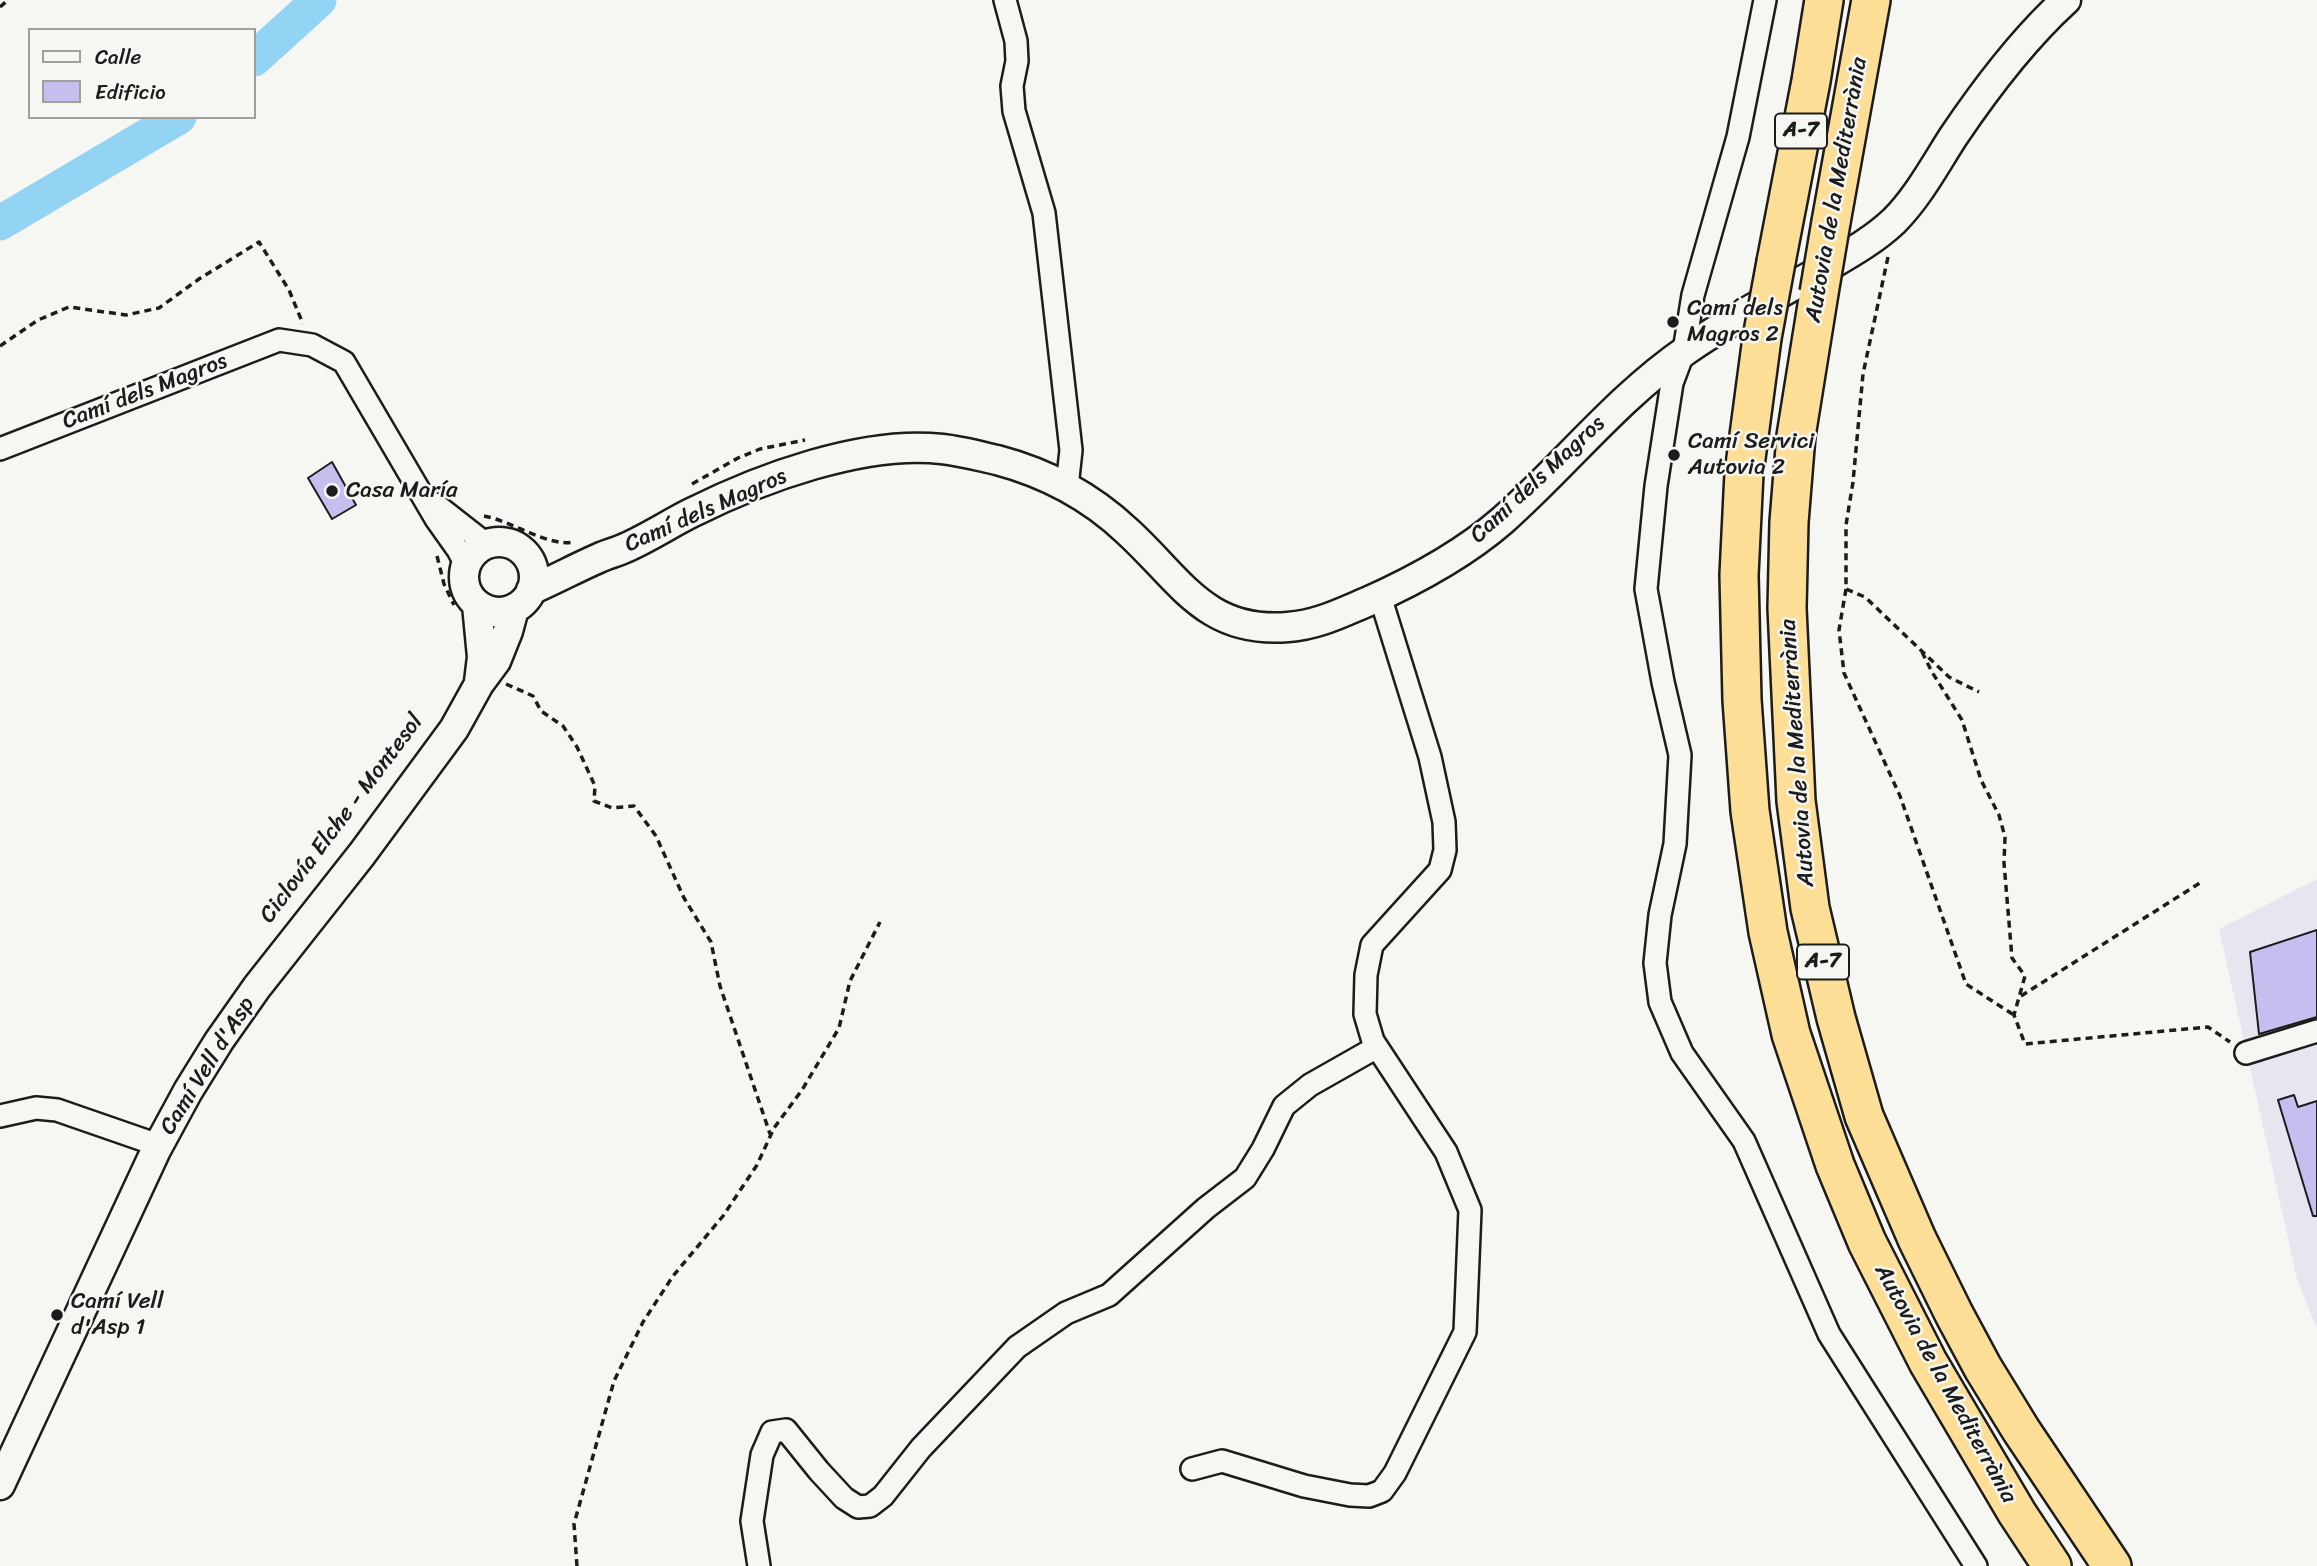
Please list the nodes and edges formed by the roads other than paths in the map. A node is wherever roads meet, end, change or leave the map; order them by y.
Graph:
1 (1005, 0) edge
2 (1765, 0) edge
3 (1824, 0) edge
4 (1871, 0) edge
5 (2066, 0) edge
6 (1684, 351) junction
7 (0, 449) edge
8 (1067, 487) junction
9 (450, 525) junction
10 (486, 544) junction
11 (526, 555) junction
12 (601, 557) junction
13 (466, 565) junction
14 (1380, 596) junction
15 (523, 600) junction
16 (468, 609) junction
17 (482, 679) junction
18 (2317, 1031) edge
19 (1377, 1047) junction
20 (2246, 1053) road end
21 (0, 1116) edge
22 (158, 1145) junction
23 (1192, 1469) dead end
24 (0, 1485) edge
25 (759, 1566) edge
26 (1976, 1566) edge
27 (2052, 1566) edge
28 (2112, 1566) edge

1 - 8 street
2 - 6 street
3 - 27 highway, Autovia de la Mediterrània / A-7, bridge
4 - 28 highway, Autovia de la Mediterrània / A-7, bridge
5 - 6 street, Camí dels Magros
6 - 14 street, Camí dels Magros
6 - 26 street
7 - 9 street, Camí dels Magros
8 - 12 street, Camí dels Magros
8 - 14 street, Camí dels Magros
9 - 10 street, Camí dels Magros
9 - 13 street, Camí dels Magros
10 - 11 street
10 - 13 street
11 - 12 street, Camí dels Magros
11 - 15 street
12 - 15 street, Camí dels Magros
13 - 16 street
14 - 19 street
15 - 16 street
15 - 17 street, Camí Vell d'Asp
16 - 17 street, Camí Vell d'Asp
17 - 22 street, Camí Vell d'Asp
18 - 20 street
19 - 23 street
19 - 25 street
21 - 22 street
22 - 24 street, Camí Vell d'Asp

